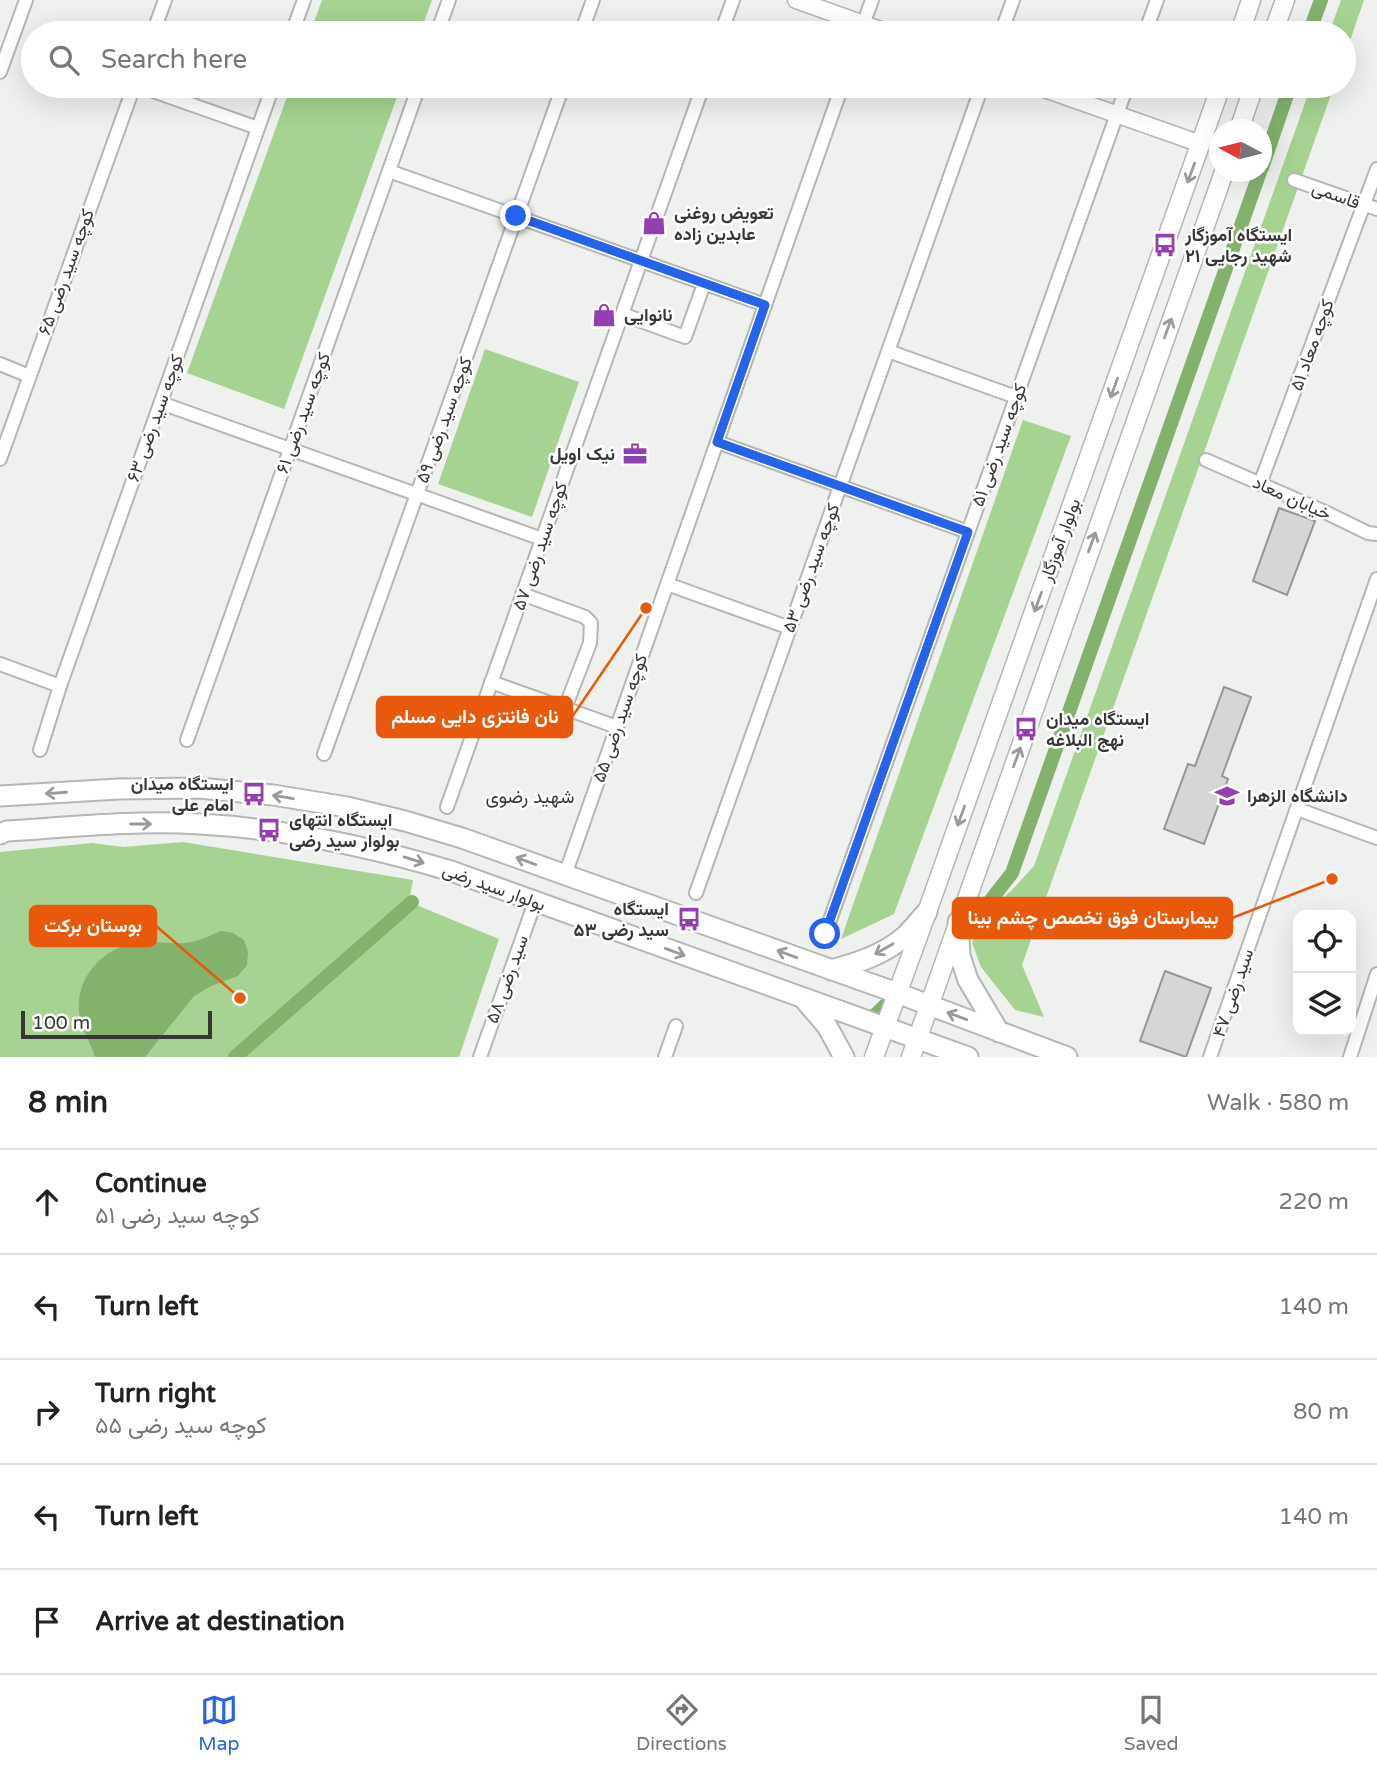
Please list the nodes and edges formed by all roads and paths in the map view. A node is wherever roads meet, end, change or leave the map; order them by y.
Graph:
1 (26, 0) edge
2 (165, 0) edge
3 (303, 0) edge
4 (449, 0) edge
5 (593, 0) edge
6 (733, 0) edge
7 (796, 0) edge
8 (872, 0) edge
9 (1013, 0) edge
10 (1157, 0) edge
11 (1251, 0) edge
12 (1284, 0) edge
13 (157, 21) edge
14 (296, 21) edge
15 (442, 21) edge
16 (585, 21) edge
17 (726, 21) edge
18 (844, 21) edge
19 (865, 21) edge
20 (1005, 21) edge
21 (1149, 21) edge
22 (1244, 21) edge
23 (1277, 21) edge
24 (0, 72) edge
25 (132, 98) edge
26 (171, 98) edge
27 (269, 98) edge
28 (415, 98) edge
29 (559, 98) edge
30 (699, 98) edge
31 (838, 98) edge
32 (978, 98) edge
33 (1070, 98) edge
34 (1122, 98) edge
35 (1217, 98) edge
36 (1250, 98) edge
37 (1116, 114) junction
38 (1243, 119) edge
39 (258, 128) junction
40 (1201, 145) junction
41 (1377, 169) edge
42 (389, 171) junction
43 (1294, 180) dead end
44 (1220, 182) edge
45 (1371, 207) edge
46 (516, 216) junction
47 (641, 261) junction
48 (704, 284) junction
49 (765, 305) junction
50 (622, 314) junction
51 (888, 351) junction
52 (0, 365) edge
53 (29, 376) junction
54 (1016, 397) junction
55 (161, 403) junction
56 (717, 442) junction
57 (290, 449) junction
58 (0, 459) edge
59 (1206, 460) dead end
60 (1260, 484) junction
61 (840, 486) junction
62 (418, 494) junction
63 (968, 532) junction
64 (1377, 534) edge
65 (542, 539) junction
66 (1377, 579) edge
67 (667, 584) junction
68 (522, 594) junction
69 (790, 628) junction
70 (0, 664) edge
71 (491, 682) junction
72 (60, 686) junction
73 (565, 708) junction
74 (617, 727) junction
75 (187, 740) dead end
76 (40, 750) dead end
77 (324, 754) dead end
78 (0, 796) edge
79 (447, 807) dead end
80 (1297, 809) junction
81 (0, 834) edge
82 (1377, 838) edge
83 (565, 875) junction
84 (696, 893) dead end
85 (535, 902) junction
86 (927, 912) junction
87 (958, 922) junction
88 (825, 934) dead end
89 (831, 970) junction
90 (1377, 974) edge
91 (897, 993) junction
92 (803, 998) junction
93 (929, 1006) junction
94 (676, 1026) dead end
95 (885, 1027) junction
96 (999, 1032) junction
97 (914, 1048) edge
98 (480, 1057) edge
99 (665, 1057) edge
100 (844, 1057) edge
101 (874, 1057) edge
102 (968, 1057) edge
103 (1067, 1057) edge
104 (1210, 1057) edge
105 (1350, 1057) edge

1 - 24 street
2 - 13 street
3 - 14 street
4 - 15 street
5 - 16 street
6 - 17 street
7 - 18 street
8 - 19 street
9 - 20 street
10 - 21 street
11 - 22 main road
12 - 23 main road
25 - 53 street, کوچه سید رضی ۶۵
26 - 39 street
27 - 39 street, کوچه سید رضی ۶۳
28 - 42 street, کوچه سید رضی ۶۱
29 - 46 street, کوچه سید رضی ۵۹
30 - 47 street, کوچه سید رضی ۵۷
31 - 49 street, کوچه سید رضی ۵۵
32 - 51 street, کوچه سید رضی ۵۳
33 - 37 street
34 - 37 street, کوچه سید رضی ۵۱
35 - 40 main road, بولوار آموزگار
36 - 38 main road
37 - 40 street
37 - 54 street, کوچه سید رضی ۵۱
39 - 55 street, کوچه سید رضی ۶۳
40 -> 86 main road, بولوار آموزگار
41 - 45 street, کوچه معاد ۵۱
42 - 46 street
42 - 57 street, کوچه سید رضی ۶۱
43 - 45 street, قاسمی
87 -> 44 main road, بولوار آموزگار
45 - 60 street, کوچه معاد ۵۱
46 - 47 street
46 - 62 street, کوچه سید رضی ۵۹
47 - 48 street
47 - 50 street, کوچه سید رضی ۵۷
48 - 49 street
48 - 50 street
49 - 56 street, کوچه سید رضی ۵۵
50 - 65 street, کوچه سید رضی ۵۷
51 - 54 street
51 - 61 street, کوچه سید رضی ۵۳
52 - 53 street
53 - 58 street, کوچه سید رضی ۶۵
54 - 63 street, کوچه سید رضی ۵۱
55 - 57 street
55 - 72 street, کوچه سید رضی ۶۳
56 - 61 street
56 - 67 street, کوچه سید رضی ۵۵
57 - 62 street
57 - 75 street, کوچه سید رضی ۶۱
59 - 60 street, خیابان معاد
60 - 64 street, خیابان معاد
61 - 63 street
61 - 69 street, کوچه سید رضی ۵۳
62 - 65 street
62 - 77 street, کوچه سید رضی ۵۹
63 - 88 street, کوچه سید رضی ۵۱
65 - 68 street, کوچه سید رضی ۵۷
66 - 80 street, سید رضی ۴۷
67 - 69 street
67 - 74 street, کوچه سید رضی ۵۵
68 - 71 street, کوچه سید رضی ۵۷
68 - 73 street
69 - 84 street, کوچه سید رضی ۵۳
70 - 72 street
71 - 73 street
71 - 79 street, کوچه سید رضی ۵۷
72 - 76 street, کوچه سید رضی ۶۳
73 - 74 street
74 - 83 street, کوچه سید رضی ۵۵
83 -> 78 main road, بولوار سید رضی
80 - 82 street
80 - 104 street, سید رضی ۴۷
81 -> 85 main road, بولوار سید رضی
89 -> 83 main road, بولوار سید رضی
85 -> 92 main road, بولوار سید رضی
85 - 98 street, سید رضی ۵۸
86 -> 89 main road
86 - 91 main road, بولوار آموزگار
87 - 93 main road, بولوار آموزگار
87 - 96 main road
89 - 91 main road, بولوار سید رضی
90 - 105 street
91 - 93 main road, بولوار سید رضی
91 - 95 main road, بولوار آموزگار
92 - 95 main road, بولوار سید رضی
92 - 100 main road
96 -> 93 main road
93 - 97 main road, بولوار آموزگار
94 - 99 street
95 - 97 main road, بولوار سید رضی
95 - 101 main road
96 - 103 main road
97 - 102 main road, بولوار سید رضی

